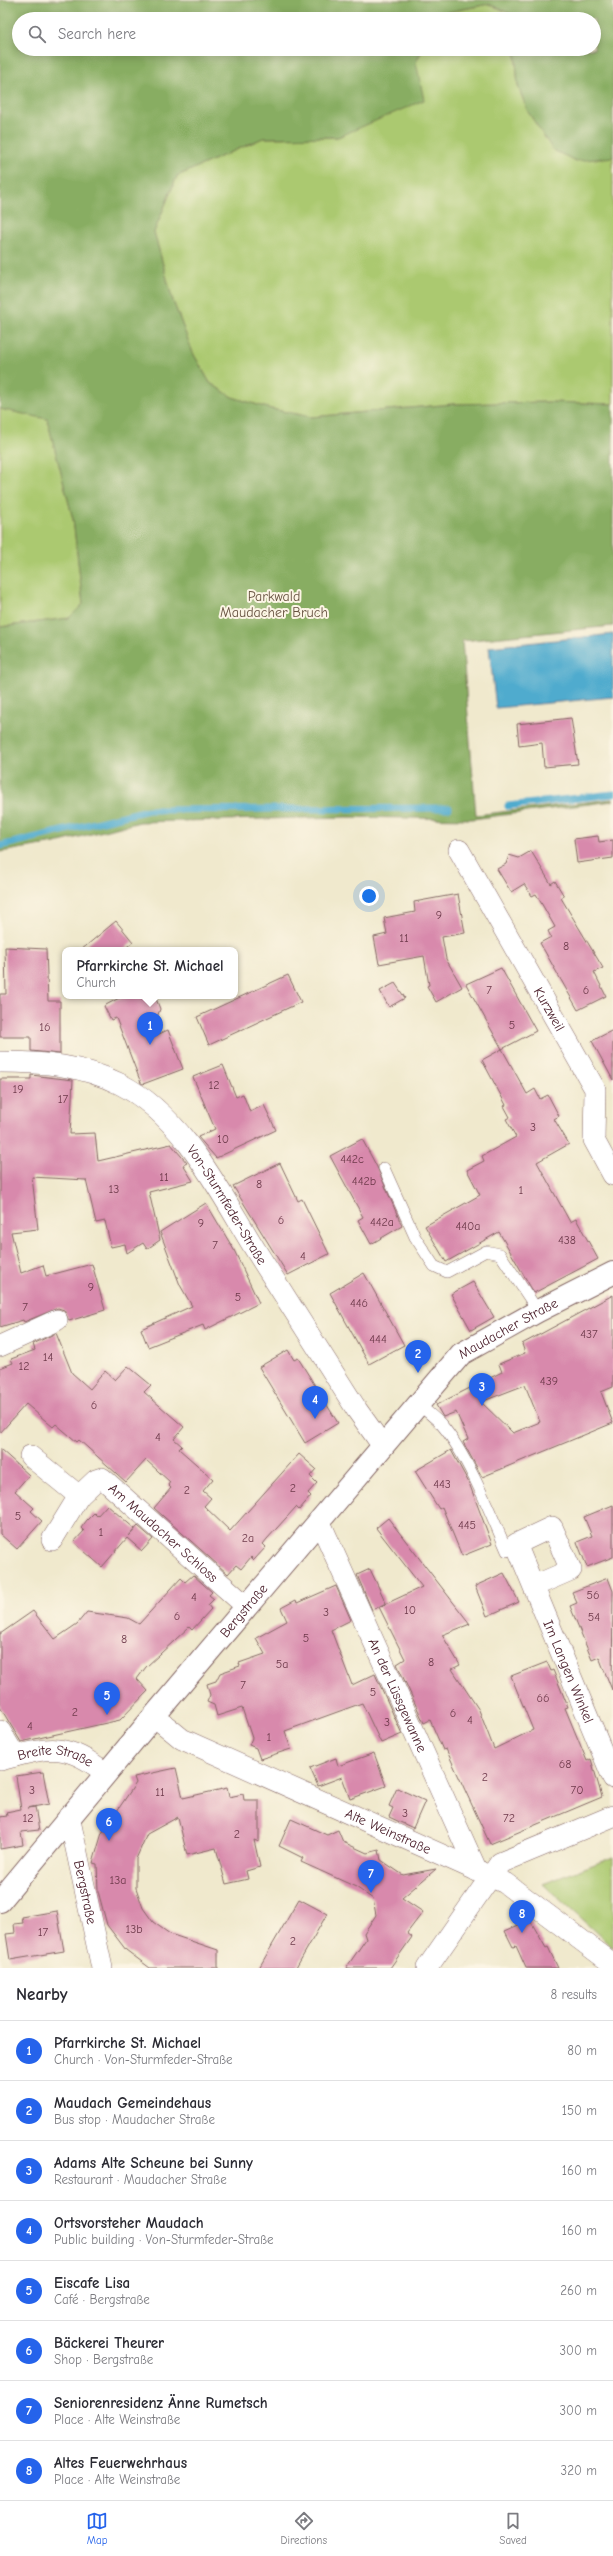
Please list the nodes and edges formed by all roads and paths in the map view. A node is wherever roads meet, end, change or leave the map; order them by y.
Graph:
1 (459, 850) dead end
2 (0, 1062) edge
3 (384, 1168) dead end
4 (613, 1175) edge
5 (613, 1272) edge
6 (538, 1311) junction
7 (57, 1320) dead end
8 (0, 1346) edge
9 (418, 1404) junction
10 (382, 1446) junction
11 (30, 1456) dead end
12 (79, 1496) junction
13 (319, 1520) junction
14 (52, 1540) dead end
15 (507, 1551) dead end
16 (534, 1586) dead end
17 (246, 1606) junction
18 (154, 1716) junction
19 (0, 1731) edge
20 (8, 1758) edge
21 (105, 1773) junction
22 (613, 1778) edge
23 (69, 1816) junction
24 (613, 1816) edge
25 (484, 1874) junction
26 (0, 1901) edge
27 (613, 1964) edge
28 (102, 1968) edge
29 (427, 1968) edge

1 - 4 street, Kurzweil
2 - 10 street, Von-Sturmfeder-Straße
3 - 6 lane
5 - 6 street, Maudacher Straße
6 - 9 street, Maudacher Straße
7 - 8 street
9 - 10 street, Bergstraße
9 - 15 lane
10 - 13 street, Bergstraße
11 - 12 street
12 - 14 street, Am Maudacher Schloss
12 - 17 street, Am Maudacher Schloss
13 - 17 street, Bergstraße
13 - 25 street, An der Lüssgewanne
16 - 22 street, Im Langen Winkel
17 - 18 street, Bergstraße
18 - 21 street, Bergstraße
18 - 25 street, Alte Weinstraße
19 - 20 street
20 - 21 street, Breite Straße
21 - 23 street, Bergstraße
23 - 26 street, Bergstraße
23 - 28 street, Bergstraße
24 - 25 street
25 - 27 street, Alte Weinstraße
25 - 29 street

